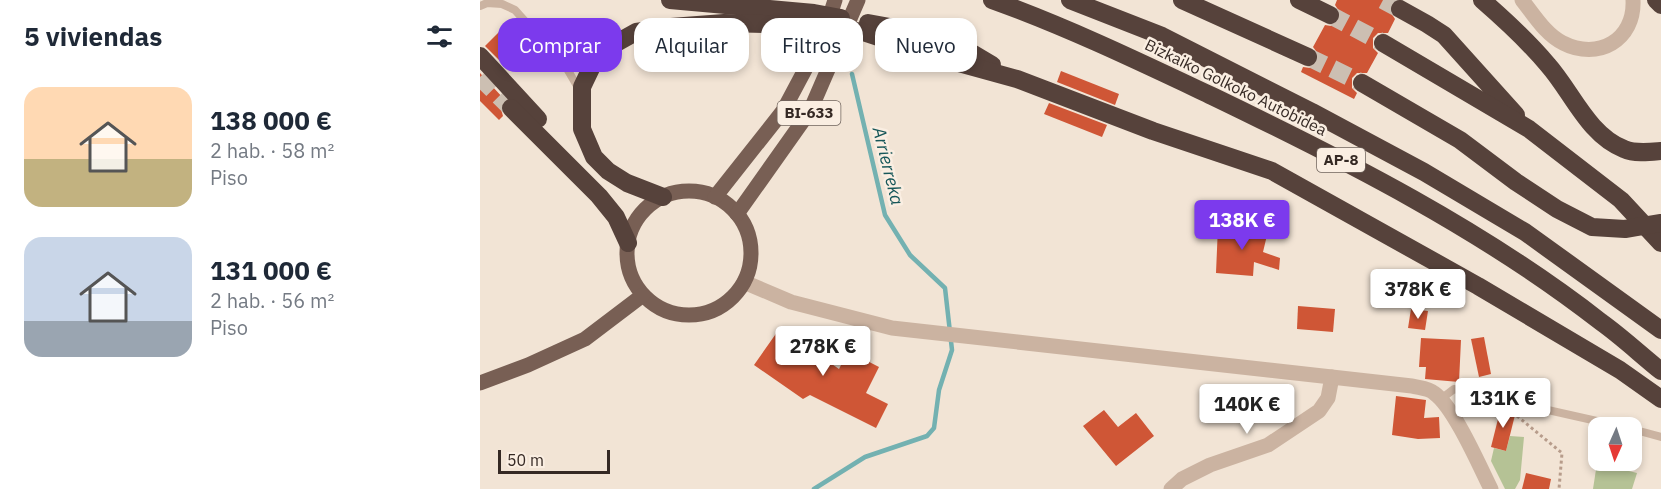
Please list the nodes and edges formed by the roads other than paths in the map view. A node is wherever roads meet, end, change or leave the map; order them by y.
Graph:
1 (670, 0) edge
2 (835, 0) edge
3 (858, 0) edge
4 (992, 0) edge
5 (1070, 0) edge
6 (1182, 0) edge
7 (1299, 0) edge
8 (1482, 0) edge
9 (1522, 0) edge
10 (1633, 0) edge
11 (1656, 0) edge
12 (1661, 5) edge
13 (480, 6) edge
14 (1400, 9) tunnel mouth
15 (723, 14) junction
16 (1330, 15) tunnel mouth
17 (1383, 43) tunnel mouth
18 (480, 56) edge
19 (1308, 57) tunnel mouth
20 (1362, 83) tunnel mouth
21 (582, 94) junction
22 (511, 108) tunnel mouth
23 (1529, 129) junction
24 (1661, 151) edge
25 (574, 170) junction
26 (663, 197) junction
27 (715, 197) junction
28 (737, 214) junction
29 (1661, 223) edge
30 (628, 243) junction
31 (1661, 243) edge
32 (744, 282) junction
33 (643, 295) junction
34 (1661, 330) edge
35 (1661, 371) edge
36 (1332, 377) junction
37 (480, 383) edge
38 (1441, 399) junction
39 (1661, 399) edge
40 (1588, 419) edge
41 (1642, 431) edge
42 (1661, 436) edge
43 (1171, 489) edge
44 (1491, 489) edge

1 - 15 highway
2 - 27 main road, BI-633
3 - 28 main road, BI-633
4 - 35 highway, Bizkaiko Golkoko Autobidea / AP-8
5 - 34 highway, Bizkaiko Golkoko Autobidea / AP-8
6 - 19 highway
7 - 16 highway
8 - 24 highway
9 - 10 street
11 - 12 highway
13 - 21 lane
14 - 23 highway
15 - 21 highway
15 - 39 highway
17 - 23 highway
18 - 25 highway
20 - 29 highway
21 - 26 highway
22 - 25 highway
23 - 31 highway
25 - 30 highway
26 - 27 main road
26 - 30 main road
27 - 28 main road
28 - 32 main road
30 - 33 main road
32 - 33 main road
32 - 36 street
33 - 37 main road
36 - 38 street
36 - 43 street
38 - 40 lane
38 - 44 street
41 - 42 lane

